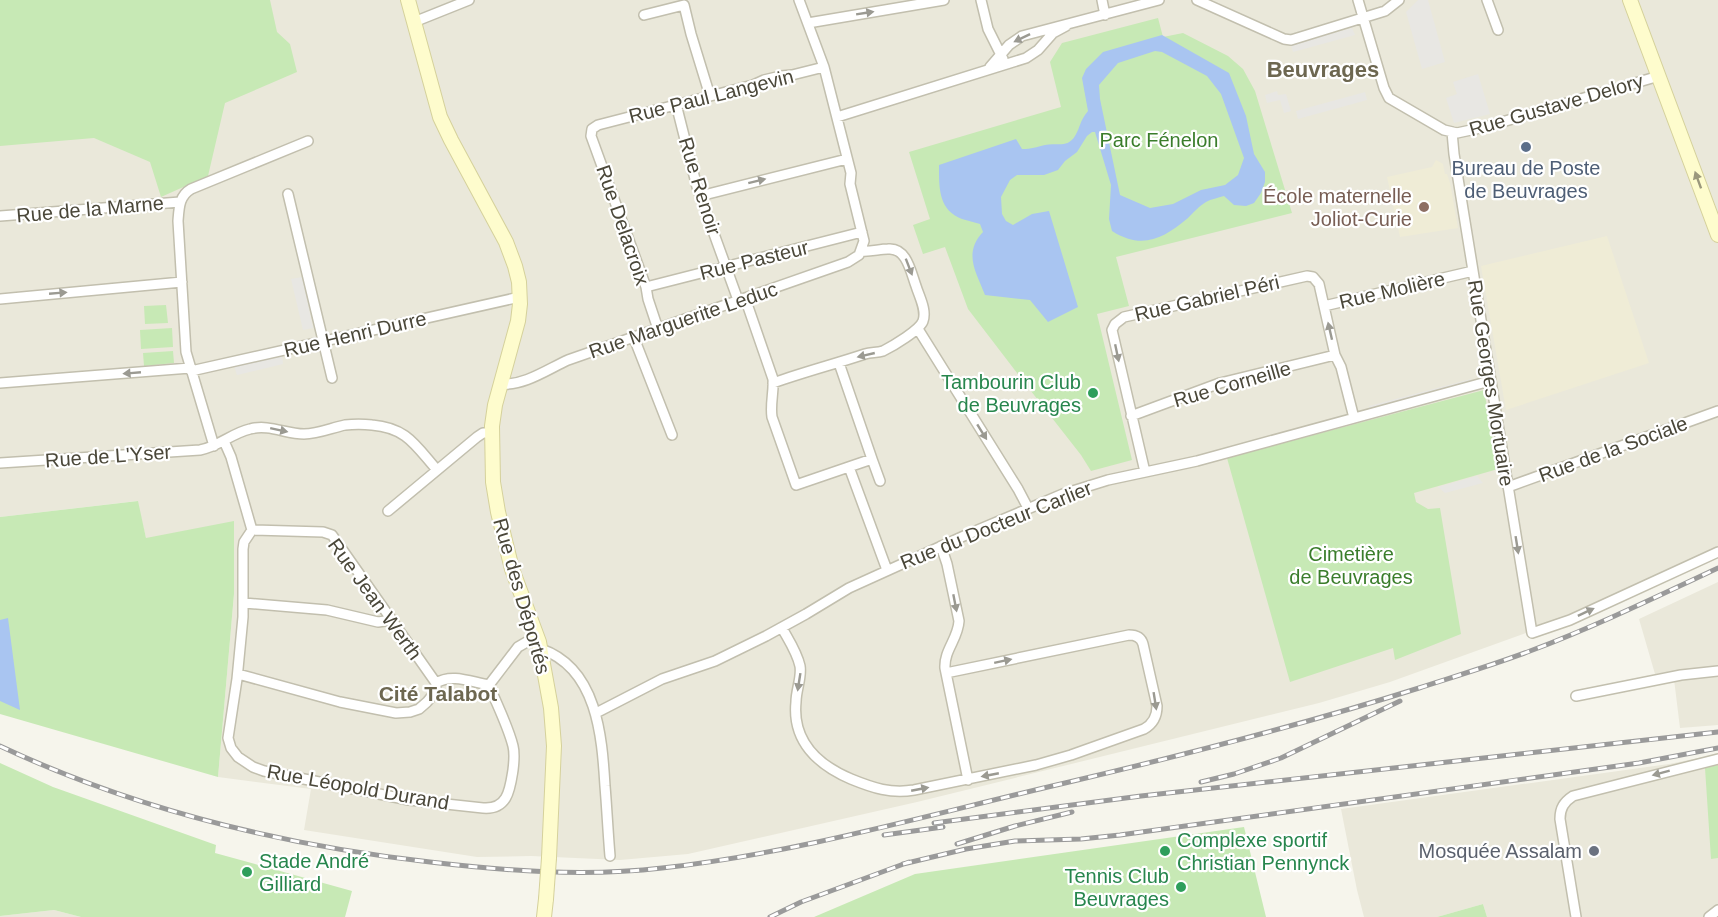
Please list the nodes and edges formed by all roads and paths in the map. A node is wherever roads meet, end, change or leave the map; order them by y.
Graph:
1 (408, 0) edge
2 (469, 0) edge
3 (799, 0) edge
4 (944, 0) edge
5 (981, 0) edge
6 (1102, 0) edge
7 (1197, 0) edge
8 (1358, 0) edge
9 (1399, 0) edge
10 (1487, 0) edge
11 (1630, 0) edge
12 (1154, 1) edge
13 (683, 3) edge
14 (644, 15) dead end
15 (1105, 15) junction
16 (1364, 19) junction
17 (414, 22) junction
18 (808, 23) junction
19 (1066, 26) junction
20 (1498, 30) dead end
21 (1001, 55) junction
22 (1008, 63) junction
23 (824, 67) junction
24 (988, 68) junction
25 (1659, 76) junction
26 (710, 96) junction
27 (676, 104) junction
28 (837, 117) junction
29 (598, 125) joint
30 (1452, 132) junction
31 (308, 141) dead end
32 (847, 159) junction
33 (288, 194) dead end
34 (700, 196) junction
35 (180, 202) junction
36 (0, 216) edge
37 (862, 232) junction
38 (1718, 235) edge
39 (861, 251) junction
40 (726, 267) junction
41 (1473, 271) junction
42 (182, 282) junction
43 (646, 287) junction
44 (520, 297) junction
45 (0, 299) edge
46 (741, 299) junction
47 (1324, 306) junction
48 (658, 329) junction
49 (918, 329) junction
50 (634, 338) junction
51 (323, 341) junction
52 (1335, 355) junction
53 (839, 363) junction
54 (190, 369) junction
55 (332, 378) dead end
56 (1490, 381) junction
57 (0, 383) edge
58 (773, 383) junction
59 (501, 384) junction
60 (1718, 411) edge
61 (1131, 416) junction
62 (1354, 418) junction
63 (492, 433) junction
64 (672, 435) dead end
65 (219, 443) junction
66 (872, 459) junction
67 (0, 463) edge
68 (849, 467) junction
69 (437, 470) junction
70 (1145, 472) junction
71 (880, 481) dead end
72 (1508, 487) junction
73 (1028, 508) junction
74 (388, 511) dead end
75 (252, 530) junction
76 (941, 546) junction
77 (1718, 552) edge
78 (887, 570) junction
79 (244, 603) junction
80 (390, 617) junction
81 (782, 628) junction
82 (539, 643) junction
83 (1718, 671) edge
84 (946, 673) junction
85 (238, 674) junction
86 (436, 683) junction
87 (489, 685) junction
88 (1576, 696) dead end
89 (596, 713) junction
90 (1718, 759) edge
91 (968, 780) junction
92 (610, 856) dead end
93 (1718, 910) edge
94 (544, 917) edge
95 (1576, 917) edge
96 (1709, 917) edge

1 - 17 street, Rue des Déportés
2 - 17 street
3 - 18 street
18 -> 4 street
5 - 21 street
6 - 15 street
7 - 16 street
8 - 16 street
9 - 16 street
10 - 20 street
11 - 25 street
12 - 15 street
13 - 14 street
13 - 26 street
15 - 19 street
16 - 30 street, Rue Gustave Delory
17 - 44 street, Rue des Déportés
18 - 23 street
19 -> 21 street
19 - 22 street
21 - 22 street
21 - 24 street
22 - 24 street
23 - 26 street, Rue Paul Langevin
23 - 28 street
24 - 28 street
25 - 30 street, Rue Gustave Delory
38 -> 25 street
26 - 27 street, Rue Paul Langevin
27 - 29 street, Rue Paul Langevin
27 - 34 street, Rue Renoir
28 - 32 street
29 - 43 street, Rue Delacroix
30 - 41 street, Rue Georges Mortuaire
31 - 35 street, Rue de la Marne
34 -> 32 street
32 - 37 street
33 - 51 street
34 - 40 street, Rue Renoir
35 - 36 street, Rue de la Marne
35 - 42 street
37 - 39 street
37 - 40 street, Rue Pasteur
39 - 46 street, Rue Marguerite Leduc
39 -> 49 street
40 - 43 street, Rue Pasteur
40 - 46 street, Rue Renoir
41 - 47 street, Rue Molière
41 - 56 street, Rue Georges Mortuaire
45 -> 42 street
42 - 54 street
43 - 48 street, Rue Delacroix
44 - 51 street, Rue Henri Durre
44 - 59 street, Rue des Déportés
46 - 48 street, Rue Marguerite Leduc
46 - 58 street, Rue Renoir
52 -> 47 street, Rue Molière
47 -> 61 street, Rue Gabriel Péri
48 - 50 street, Rue Marguerite Leduc
49 -> 53 street
49 -> 73 street
50 - 59 street, Rue Marguerite Leduc
50 - 64 street
51 - 54 street, Rue Henri Durre
51 - 55 street
52 - 61 street, Rue Corneille
52 - 62 street, Rue Molière
53 - 58 street
53 - 66 street
54 -> 57 street, Rue Henri Durre
54 - 65 street
56 - 62 street, Rue du Docteur Carlier
56 - 72 street, Rue Georges Mortuaire
58 - 68 street
59 - 63 street, Rue des Déportés
60 - 72 street, Rue de la Sociale
61 - 70 street, Rue Gabriel Péri
62 - 70 street, Rue du Docteur Carlier
63 - 69 street
63 - 82 street, Rue des Déportés
65 - 67 street, Rue de L'Yser
65 -> 69 street, Rue de L'Yser
65 - 75 street
66 - 68 street
66 - 71 street
68 - 78 street
69 - 74 street
70 - 73 street, Rue du Docteur Carlier
72 -> 77 street, Rue Georges Mortuaire
73 - 76 street, Rue du Docteur Carlier
75 - 79 street, Rue Léopold Durand
75 - 80 street, Rue Jean Werth
76 - 78 street, Rue du Docteur Carlier
76 -> 84 street
78 - 81 street, Rue du Docteur Carlier
79 - 80 street
79 - 85 street, Rue Léopold Durand
80 - 86 street, Rue Jean Werth
81 - 89 street, Rue du Docteur Carlier
81 -> 91 street
82 - 87 street
82 - 89 street
82 - 94 street, Rue des Déportés, bridge
83 - 88 street
84 - 91 street
84 -> 91 street
85 - 86 street
85 - 87 street, Rue Léopold Durand
86 - 87 street
89 - 92 street
90 -> 95 street
93 - 96 street

